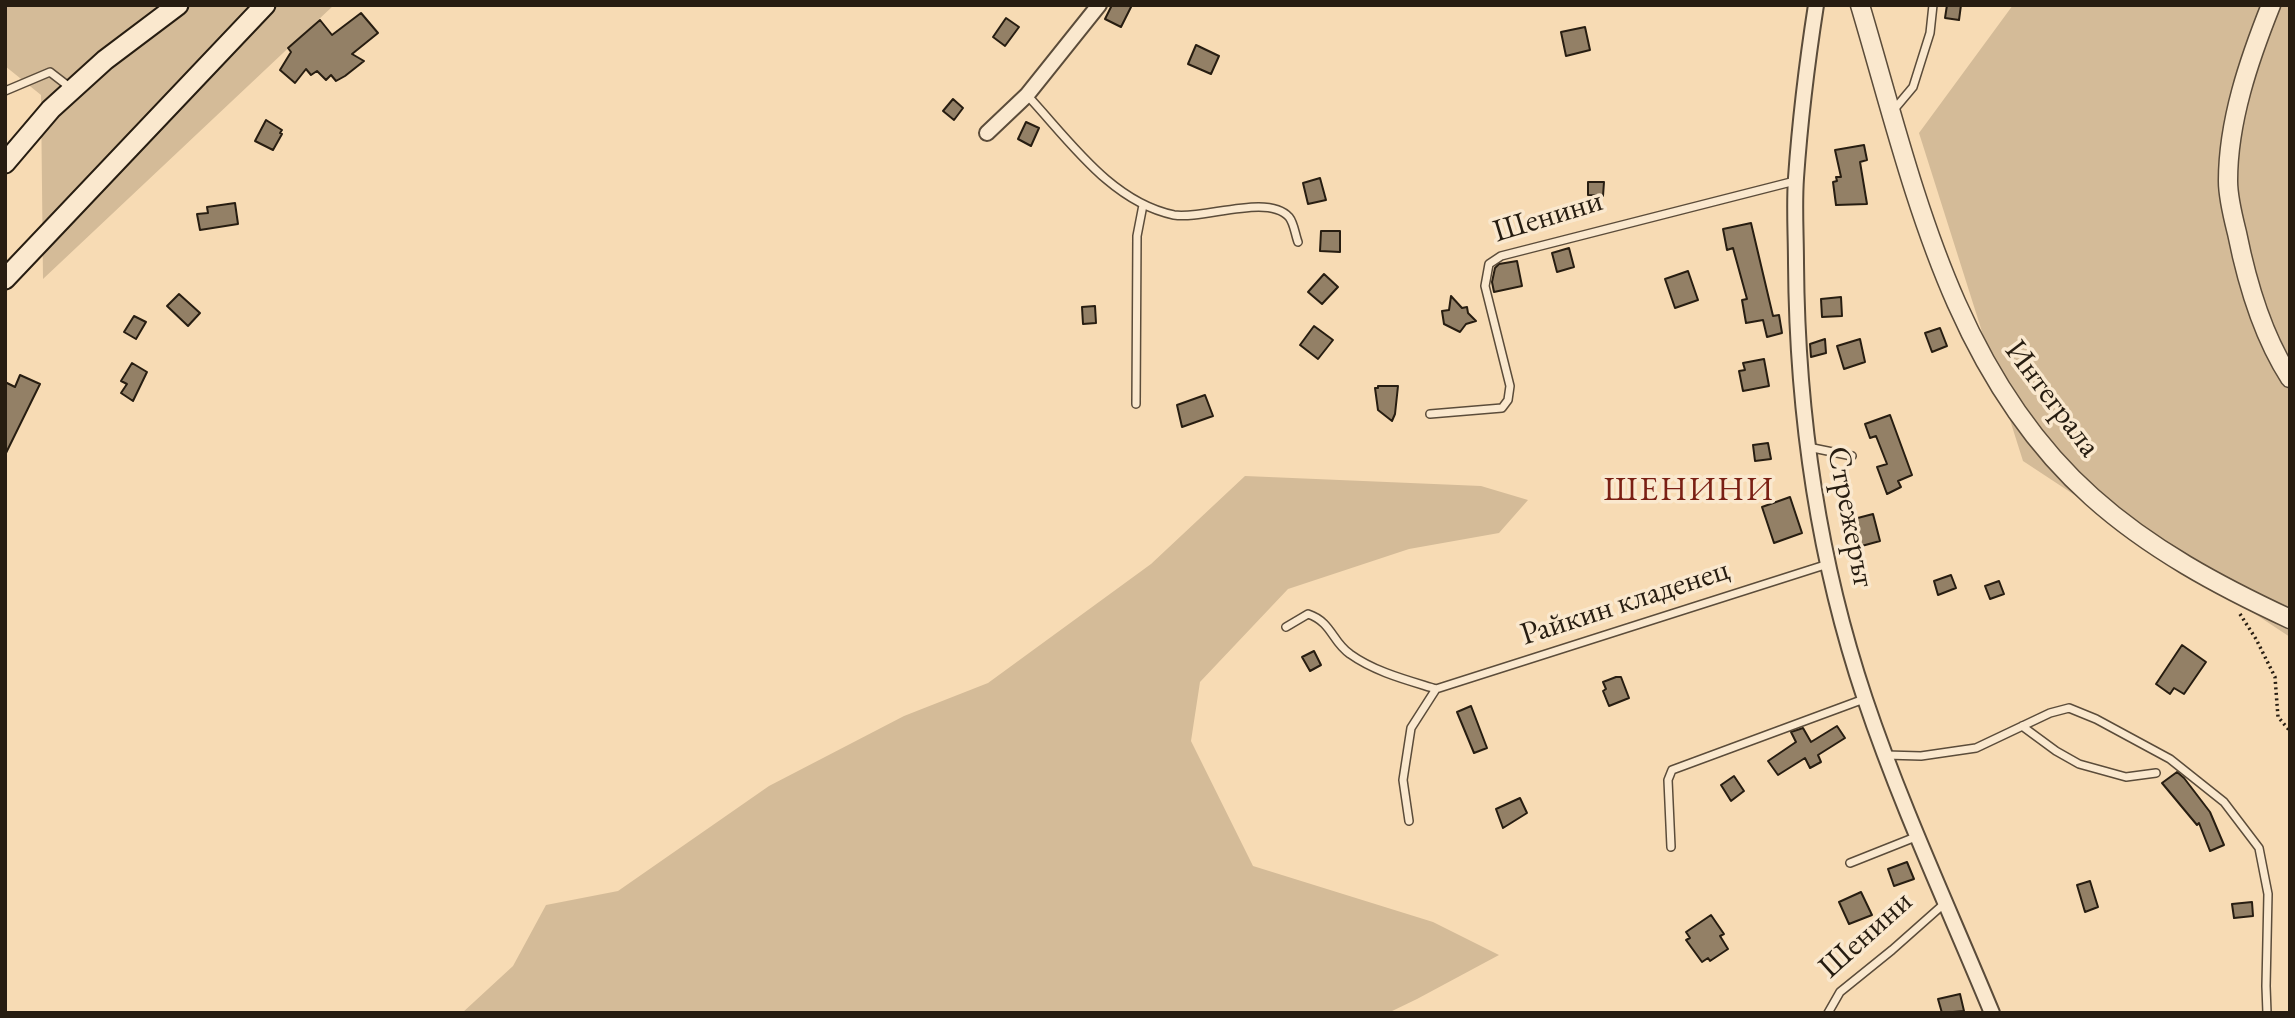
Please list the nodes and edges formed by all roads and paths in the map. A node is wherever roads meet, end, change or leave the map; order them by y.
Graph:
1 (178, 5) edge
2 (265, 5) edge
3 (1099, 5) edge
4 (1816, 5) edge
5 (1860, 5) edge
6 (1933, 5) edge
7 (2271, 5) edge
8 (73, 89) junction
9 (5, 92) edge
10 (1027, 95) junction
11 (1892, 113) junction
12 (987, 133) dead end
13 (5, 163) edge
14 (1796, 181) junction
15 (1143, 205) junction
16 (1298, 242) dead end
17 (5, 279) edge
18 (2290, 378) edge
19 (1136, 404) dead end
20 (1430, 414) dead end
21 (1807, 447) junction
22 (1852, 456) dead end
23 (1829, 564) junction
24 (2220, 585) junction
25 (2290, 619) edge
26 (1286, 627) dead end
27 (1436, 689) junction
28 (1865, 699) junction
29 (2022, 726) junction
30 (2290, 731) edge
31 (1886, 755) junction
32 (2156, 773) dead end
33 (1409, 821) dead end
34 (1918, 836) junction
35 (1671, 847) dead end
36 (1850, 863) dead end
37 (1946, 903) junction
38 (1828, 1013) edge
39 (1992, 1013) edge
40 (2267, 1013) edge

1 - 8 main road
2 - 17 main road
3 - 10 street
4 - 14 street, Стрежерът
5 - 11 street
6 - 11 lane
7 - 18 street
8 - 9 lane
8 - 13 main road
10 - 12 street
10 - 15 lane
11 - 24 street, Интеграла
14 - 20 lane, Шенини
14 - 21 street, Стрежерът
15 - 16 lane
15 - 19 lane
21 - 22 lane
21 - 23 street, Стрежерът
23 - 27 lane, Райкин кладенец
23 - 28 street, Стрежерът
24 - 25 street, Интеграла
24 - 30 path
26 - 27 lane
27 - 33 lane
28 - 31 street, Стрежерът
28 - 35 lane
29 - 31 lane
29 - 32 lane
29 - 40 lane
31 - 34 street, Стрежерът
34 - 36 lane
34 - 37 street, Стрежерът
37 - 38 lane, Шенини
37 - 39 street, Стрежерът

